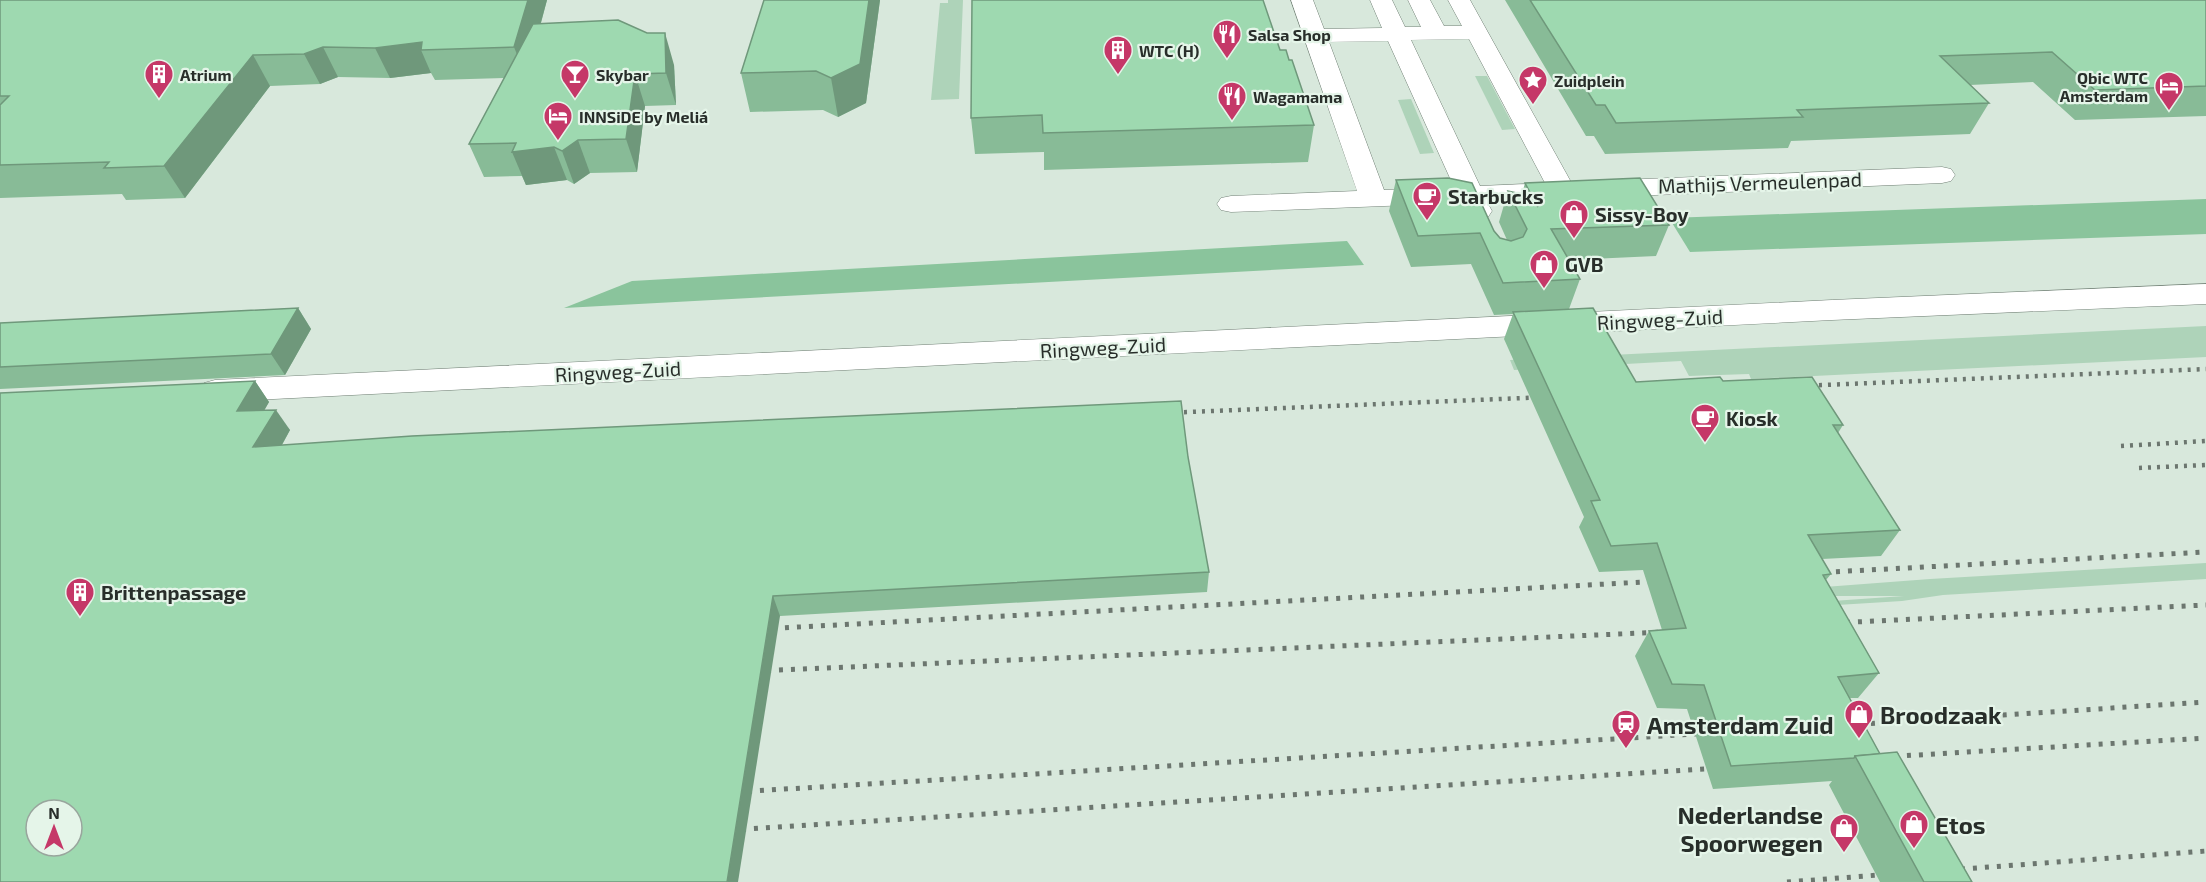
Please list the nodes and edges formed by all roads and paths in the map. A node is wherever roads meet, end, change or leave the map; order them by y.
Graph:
1 (1302, 0) edge
2 (1381, 0) edge
3 (1419, 0) edge
4 (1459, 0) edge
5 (1476, 32) junction
6 (1436, 33) junction
7 (1396, 34) junction
8 (1315, 36) junction
9 (1505, 167) dead end
10 (1942, 175) dead end
11 (1570, 189) junction
12 (1517, 191) junction
13 (1469, 193) junction
14 (1373, 197) junction
15 (1231, 204) dead end
16 (1488, 232) edge
17 (2206, 294) edge
18 (192, 393) edge

1 - 8 main road
2 - 7 main road
3 - 6 main road
4 - 5 main road
5 - 6 main road
5 - 11 main road
6 - 7 main road
7 - 8 main road
7 - 13 main road
8 - 14 main road
9 - 12 main road
10 - 11 main road, Mathijs Vermeulenpad
11 - 12 main road
12 - 13 main road
13 - 14 main road
13 - 16 main road
14 - 15 main road
17 - 18 main road, Ringweg-Zuid

